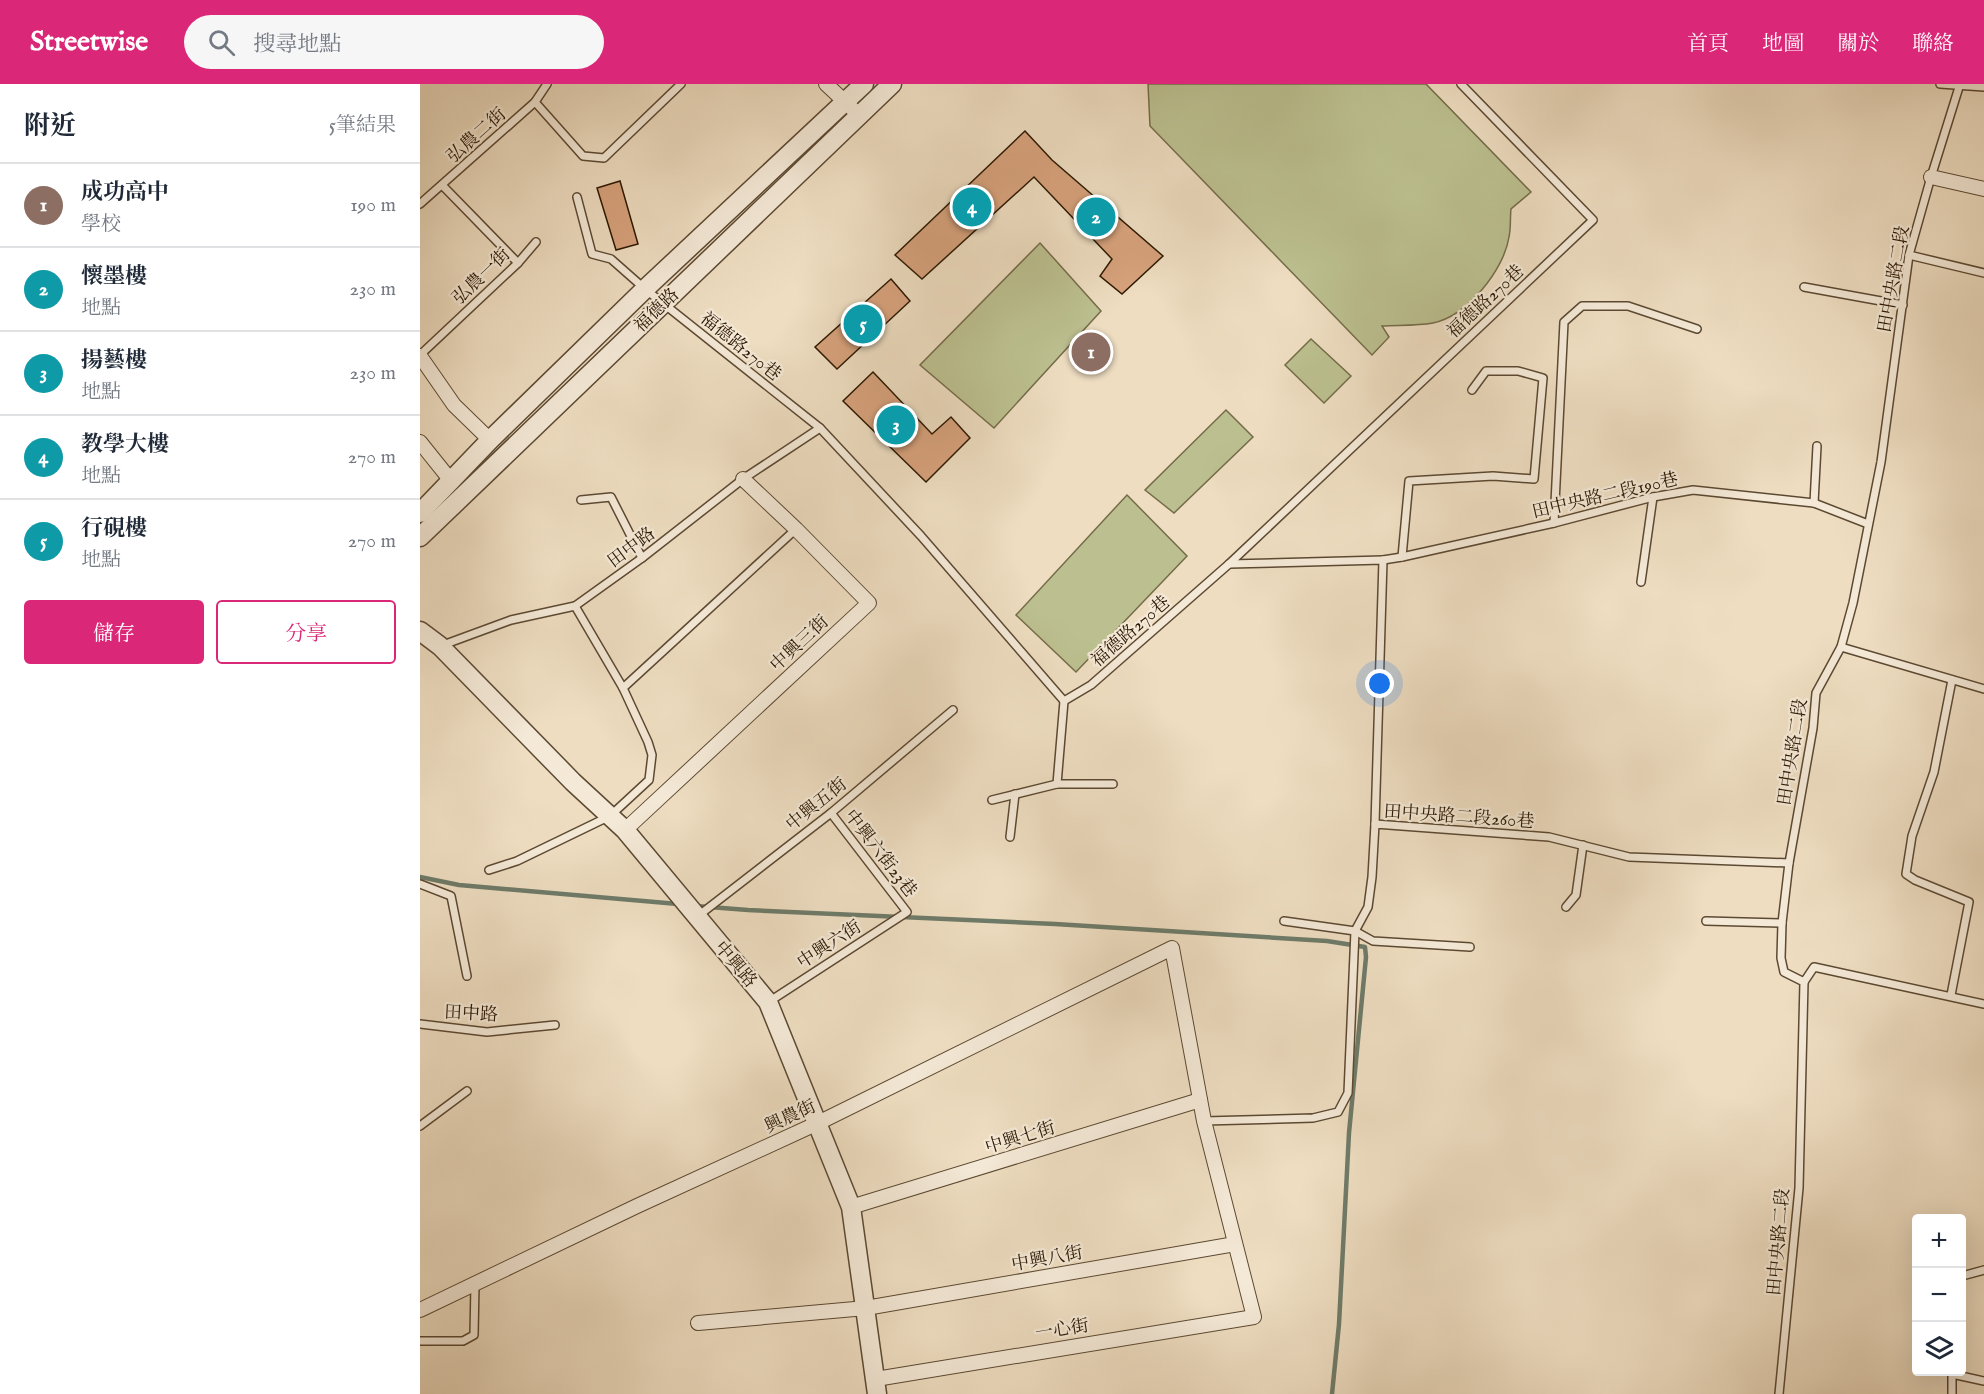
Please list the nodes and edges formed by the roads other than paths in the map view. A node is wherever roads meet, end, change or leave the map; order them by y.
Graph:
1 (547, 84) edge
2 (681, 84) edge
3 (826, 84) edge
4 (864, 84) edge
5 (892, 84) edge
6 (1461, 84) edge
7 (1940, 84) edge
8 (1960, 85) edge
9 (1984, 87) edge
10 (535, 102) junction
11 (845, 103) junction
12 (860, 116) junction
13 (1931, 177) junction
14 (442, 185) junction
15 (1984, 189) edge
16 (577, 197) dead end
17 (420, 204) edge
18 (536, 242) dead end
19 (1909, 255) junction
20 (518, 263) junction
21 (1984, 273) edge
22 (1804, 287) dead end
23 (645, 289) junction
24 (663, 302) junction
25 (1903, 305) junction
26 (1697, 329) dead end
27 (420, 355) edge
28 (1472, 390) dead end
29 (820, 428) junction
30 (490, 440) junction
31 (420, 442) edge
32 (1816, 446) dead end
33 (743, 479) junction
34 (452, 482) junction
35 (1653, 497) junction
36 (581, 500) dead end
37 (1814, 503) junction
38 (420, 513) edge
39 (1554, 523) junction
40 (1868, 525) junction
41 (796, 529) junction
42 (420, 537) edge
43 (1402, 557) junction
44 (642, 558) junction
45 (1383, 560) junction
46 (1229, 564) junction
47 (1641, 582) dead end
48 (576, 606) junction
49 (420, 631) edge
50 (440, 646) junction
51 (1841, 647) junction
52 (1952, 681) junction
53 (623, 688) junction
54 (1984, 689) edge
55 (1064, 701) junction
56 (952, 710) dead end
57 (1057, 784) junction
58 (1113, 784) dead end
59 (1015, 794) junction
60 (992, 800) dead end
61 (831, 813) junction
62 (610, 816) junction
63 (1375, 824) junction
64 (625, 830) junction
65 (1010, 837) dead end
66 (1583, 845) junction
67 (1789, 863) junction
68 (489, 870) dead end
69 (420, 884) edge
70 (1566, 907) dead end
71 (907, 912) joint
72 (696, 917) junction
73 (1284, 921) dead end
74 (1706, 921) dead end
75 (1782, 923) junction
76 (1355, 931) junction
77 (1470, 947) dead end
78 (467, 976) dead end
79 (1804, 982) junction
80 (1951, 995) junction
81 (768, 1002) junction
82 (1984, 1004) edge
83 (420, 1024) edge
84 (555, 1024) dead end
85 (467, 1091) dead end
86 (1200, 1100) junction
87 (1204, 1121) junction
88 (818, 1123) junction
89 (420, 1126) edge
90 (851, 1207) junction
91 (1235, 1244) junction
92 (1984, 1270) edge
93 (1966, 1275) edge
94 (475, 1284) junction
95 (866, 1308) junction
96 (420, 1311) edge
97 (698, 1323) dead end
98 (420, 1341) edge
99 (1952, 1376) edge
100 (1964, 1376) edge
101 (1984, 1381) edge
102 (877, 1386) edge
103 (1779, 1394) edge
104 (1952, 1394) edge

1 - 10 lane, 弘農二街
2 - 10 lane
3 - 11 street
4 - 11 street, 福德路
5 - 12 street, 福德路
6 - 46 lane, 福德路270巷
7 - 8 lane
8 - 9 lane
8 - 13 lane, 田中央路二段
10 - 14 lane, 弘農二街
11 - 12 street
11 - 23 street, 福德路
12 - 24 street, 福德路
13 - 15 street
13 - 19 lane, 田中央路二段
14 - 17 lane, 弘農二街
14 - 20 lane
16 - 23 lane, 福德路270巷
18 - 20 lane, 弘農一街
19 - 21 lane
19 - 25 lane, 田中央路二段
20 - 27 lane, 弘農一街
22 - 25 lane
23 - 24 lane, 福德路270巷
23 - 30 street, 福德路
24 - 29 lane, 福德路270巷
24 - 42 street, 福德路
25 - 40 lane, 田中央路二段
26 - 39 lane
27 - 30 street
28 - 43 lane
29 - 33 lane, 田中路
29 - 55 lane, 福德路270巷
30 - 34 street, 福德路
31 - 34 street
32 - 37 lane
33 - 41 street, 中興三街
33 - 44 lane, 田中路
34 - 38 street, 福德路
35 - 37 lane, 田中央路二段190巷
35 - 39 lane, 田中央路二段190巷
35 - 47 lane
36 - 44 lane
37 - 40 lane, 田中央路二段190巷
39 - 43 lane, 田中央路二段190巷
40 - 51 lane, 田中央路二段
41 - 53 lane
41 - 64 street, 中興三街
43 - 45 lane, 田中央路二段190巷
44 - 48 lane, 田中路
45 - 46 lane, 田中央路二段190巷
45 - 63 lane
46 - 55 lane, 福德路270巷
48 - 50 lane, 田中路
48 - 53 lane
49 - 50 street, 中興路
50 - 62 street, 中興路
51 - 52 lane
51 - 67 lane, 田中央路二段
52 - 54 lane
52 - 80 lane
53 - 62 lane
55 - 57 lane
56 - 61 lane, 中興五街
57 - 58 lane
57 - 59 lane
59 - 60 lane
59 - 65 lane
61 - 71 lane, 中興六街23巷
61 - 72 lane, 中興五街
62 - 64 street, 中興路
62 - 68 lane
63 - 66 lane, 田中央路二段260巷
63 - 76 lane, 田中央路二段260巷
64 - 72 street, 中興路
66 - 67 lane, 田中央路二段260巷
66 - 70 lane
67 - 75 lane, 田中央路二段
69 - 78 lane
71 - 81 lane, 中興六街
72 - 81 street, 中興路
73 - 76 lane
74 - 75 lane
75 - 79 lane, 田中央路二段
76 - 77 lane
76 - 87 lane, 田中央路二段260巷
79 - 80 lane
79 - 103 lane, 田中央路二段
80 - 82 lane
81 - 88 street, 中興路
83 - 84 lane, 田中路
85 - 89 lane
86 - 87 street
86 - 88 street, 興農街
86 - 90 street, 中興七街
87 - 91 street
88 - 90 street, 中興路
88 - 94 street, 興農街
90 - 95 street, 中興路
91 - 95 street, 中興八街
91 - 102 street, 一心街
92 - 93 lane
94 - 96 street, 興農街
94 - 98 lane
95 - 97 street, 中興八街
95 - 102 street, 中興路
99 - 104 lane
100 - 101 lane

